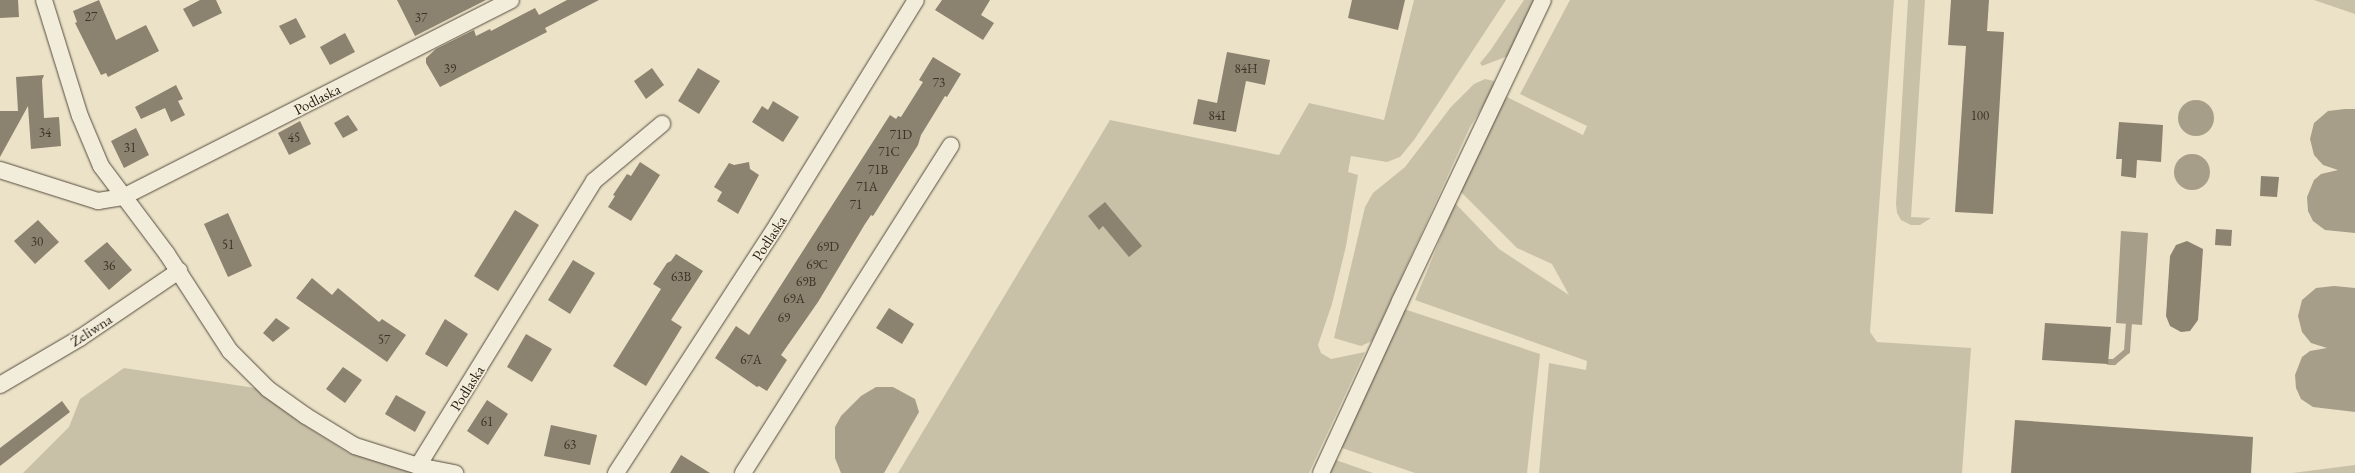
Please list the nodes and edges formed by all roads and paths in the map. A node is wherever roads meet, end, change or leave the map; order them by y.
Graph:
1 (44, 0) edge
2 (511, 0) edge
3 (916, 0) edge
4 (1544, 0) edge
5 (662, 124) dead end
6 (951, 145) dead end
7 (0, 170) edge
8 (122, 197) junction
9 (179, 271) junction
10 (0, 385) edge
11 (418, 466) junction
12 (456, 473) edge
13 (616, 473) edge
14 (743, 473) edge
15 (1321, 473) edge

1 - 8 street
2 - 8 street, Podlaska
3 - 13 street, Podlaska
4 - 15 street
5 - 11 street, Podlaska
6 - 14 street
7 - 8 street, Podlaska
8 - 9 street
9 - 10 street, Żeliwna
9 - 11 street
11 - 12 street

